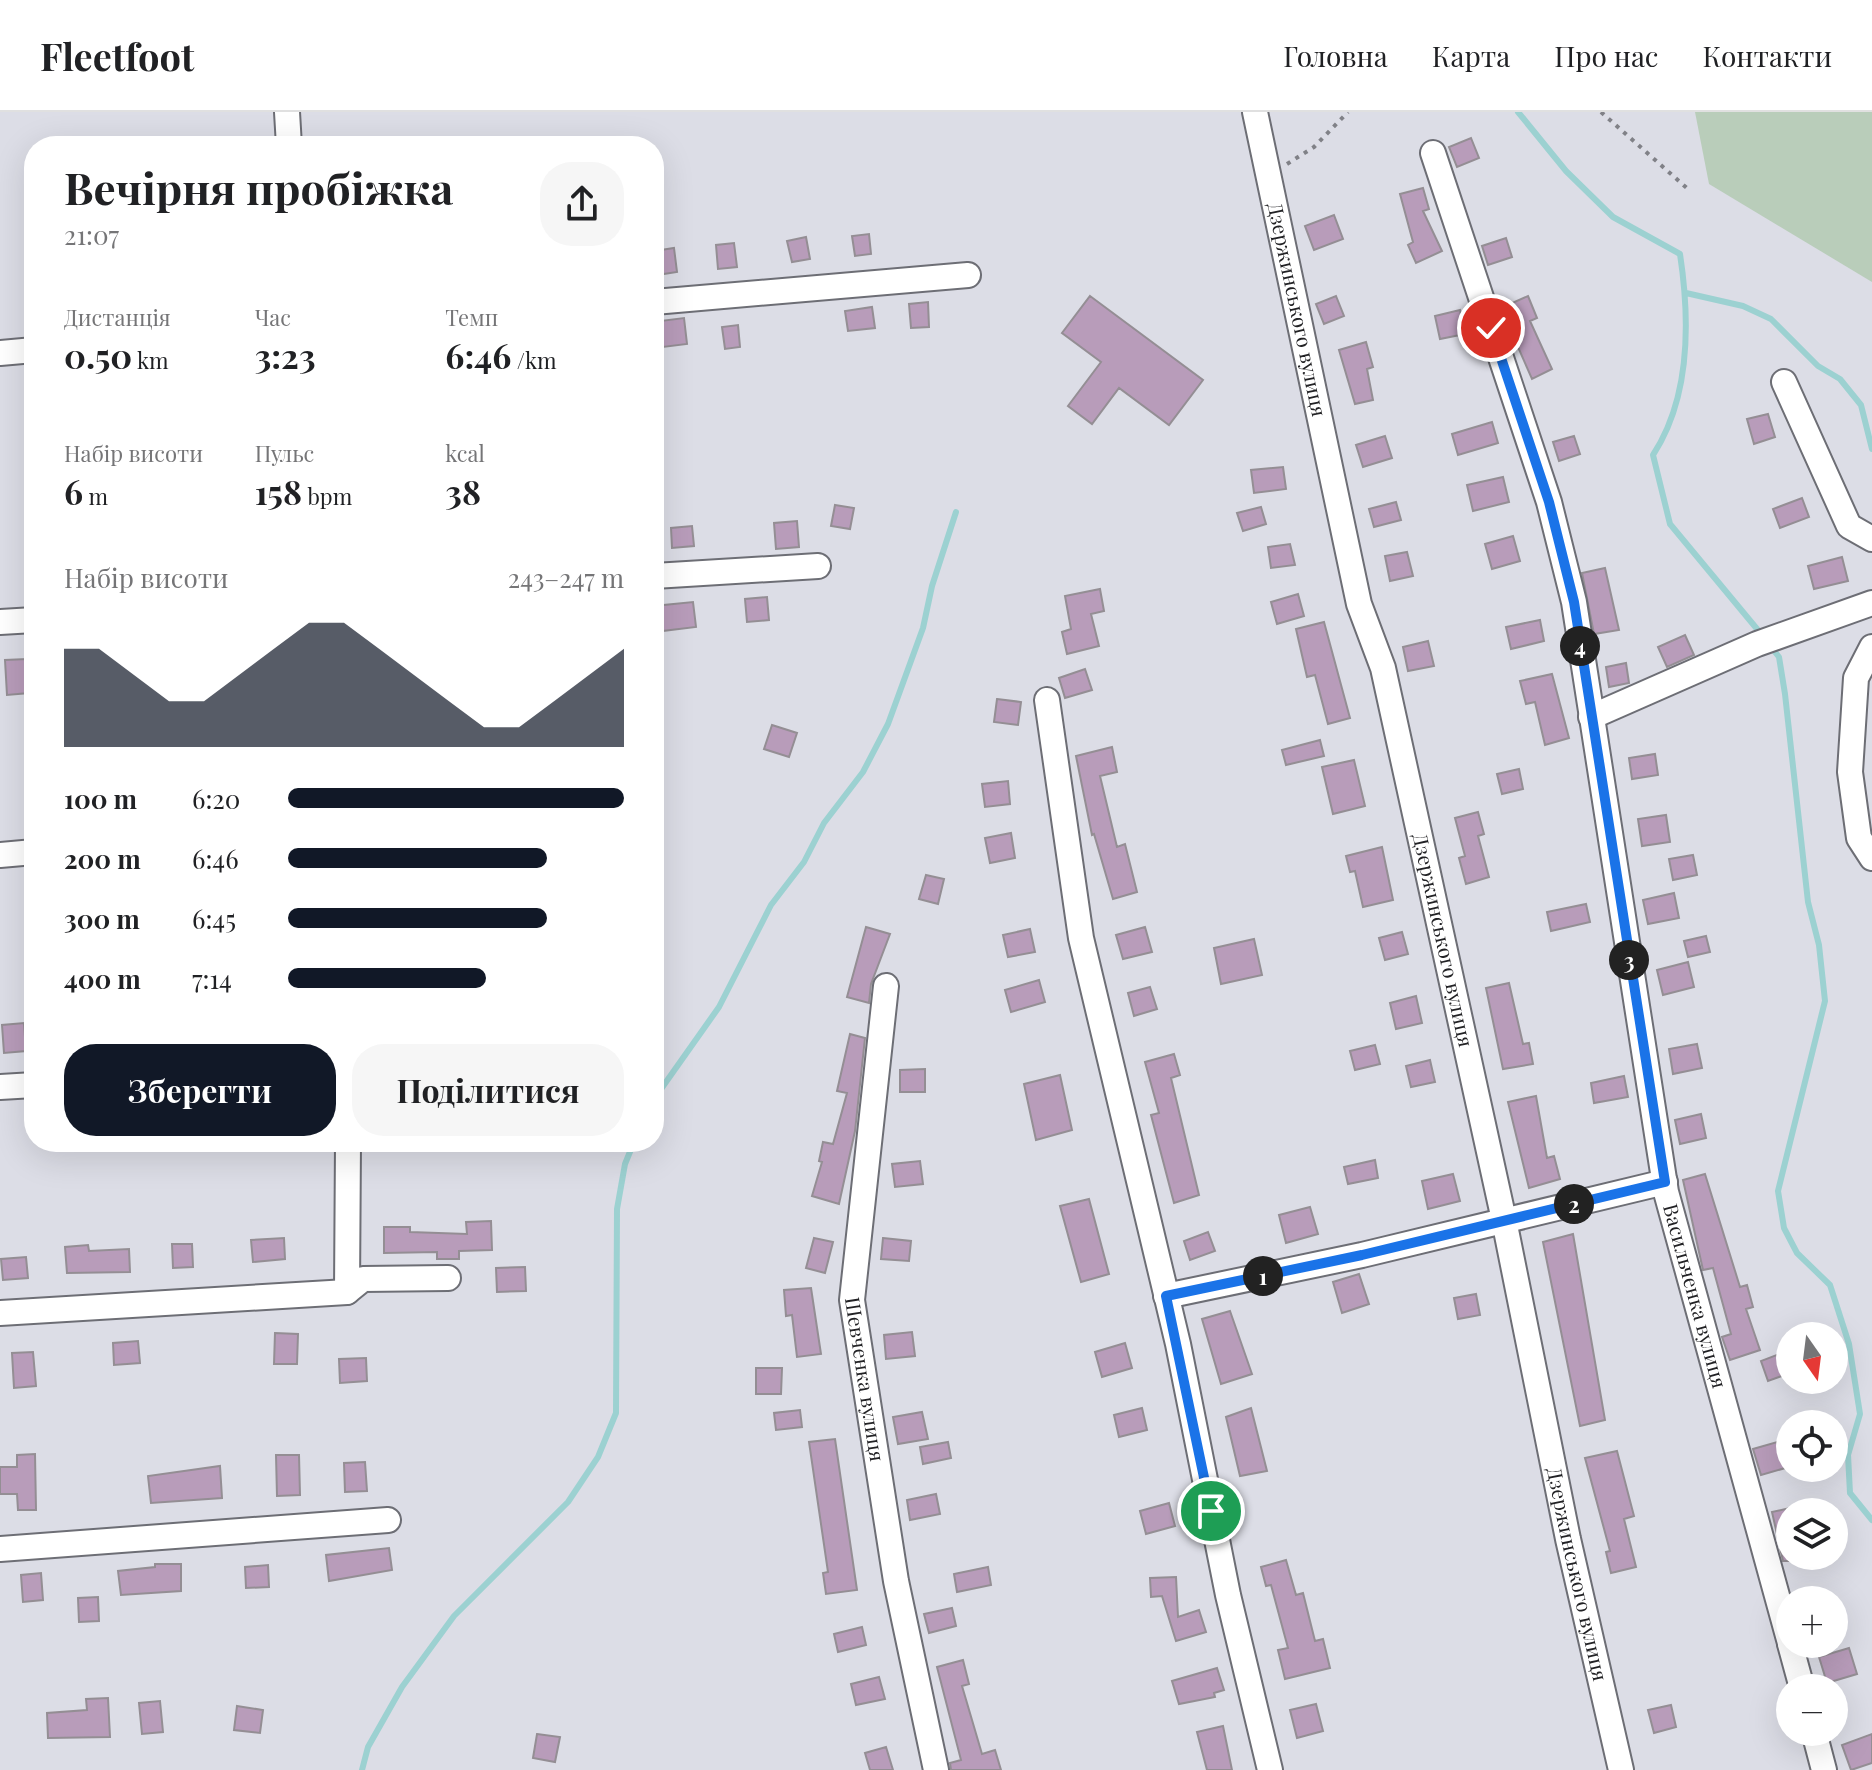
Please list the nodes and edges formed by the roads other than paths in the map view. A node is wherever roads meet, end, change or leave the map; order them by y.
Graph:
1 (287, 112) edge
2 (1255, 112) edge
3 (288, 136) edge
4 (1433, 153) dead end
5 (968, 275) dead end
6 (664, 301) edge
7 (24, 351) edge
8 (0, 353) edge
9 (1784, 382) dead end
10 (1872, 539) edge
11 (818, 566) dead end
12 (664, 575) edge
13 (1872, 603) edge
14 (24, 621) edge
15 (0, 622) edge
16 (1872, 647) edge
17 (1047, 700) dead end
18 (1591, 717) junction
19 (24, 853) edge
20 (0, 855) edge
21 (1872, 858) edge
22 (886, 986) dead end
23 (24, 1086) edge
24 (0, 1087) edge
25 (348, 1152) edge
26 (1665, 1182) junction
27 (1504, 1220) junction
28 (448, 1278) dead end
29 (347, 1292) junction
30 (1166, 1296) junction
31 (0, 1313) edge
32 (388, 1520) dead end
33 (0, 1549) edge
34 (1776, 1592) edge
35 (1818, 1746) edge
36 (936, 1770) edge
37 (1270, 1770) edge
38 (1621, 1770) edge
39 (1824, 1770) edge

1 - 3 street
2 - 27 street, Дзержинського вулиця
4 - 18 street, Васильченка вулиця
5 - 6 street
7 - 8 street
9 - 10 street
11 - 12 street
13 - 18 street
14 - 15 street
16 - 21 street
17 - 30 street
18 - 26 street, Васильченка вулиця
19 - 20 street
22 - 36 street, Шевченка вулиця
23 - 24 street
25 - 29 street
26 - 27 street
26 - 34 street, Васильченка вулиця
27 - 30 street
27 - 38 street, Дзержинського вулиця
28 - 29 street
29 - 31 street
30 - 37 street
32 - 33 street
35 - 39 street

